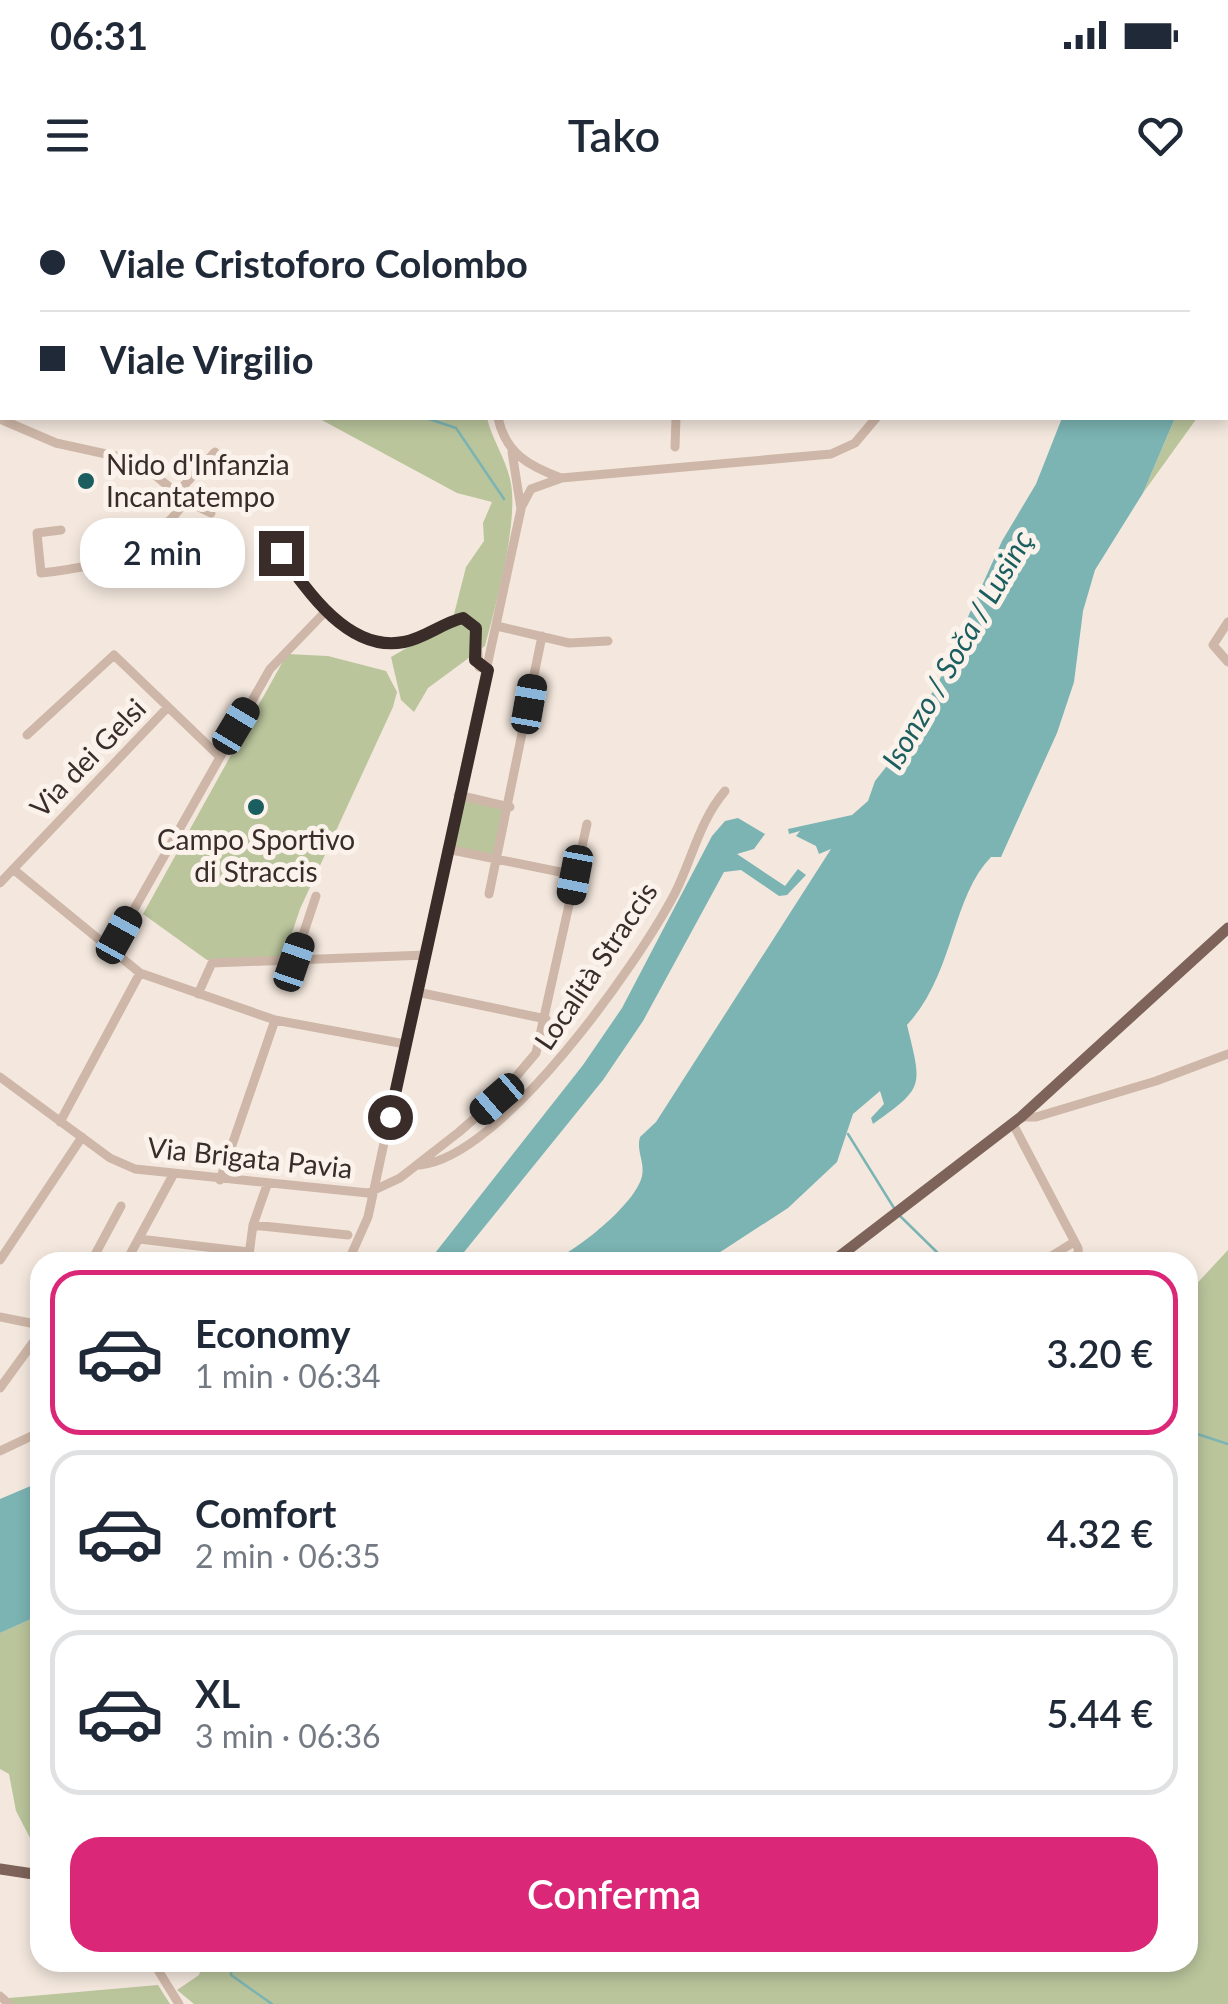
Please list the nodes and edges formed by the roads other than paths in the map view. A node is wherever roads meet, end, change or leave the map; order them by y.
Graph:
1 (2, 420) edge
2 (499, 420) edge
3 (676, 420) edge
4 (874, 420) edge
5 (675, 447) dead end
6 (215, 452) dead end
7 (512, 452) junction
8 (562, 478) junction
9 (182, 497) junction
10 (521, 509) junction
11 (211, 513) dead end
12 (60, 530) dead end
13 (281, 553) dead end
14 (325, 612) junction
15 (1228, 622) edge
16 (496, 626) junction
17 (542, 636) junction
18 (608, 641) dead end
19 (1228, 662) edge
20 (488, 670) junction
21 (167, 708) junction
22 (27, 735) dead end
23 (218, 755) junction
24 (725, 791) dead end
25 (458, 795) junction
26 (510, 807) junction
27 (587, 824) dead end
28 (447, 849) junction
29 (497, 860) junction
30 (14, 869) junction
31 (575, 875) junction
32 (0, 883) edge
33 (489, 894) dead end
34 (316, 896) dead end
35 (1228, 928) edge
36 (111, 950) junction
37 (426, 955) junction
38 (294, 962) junction
39 (140, 973) junction
40 (417, 992) junction
41 (198, 994) junction
42 (546, 1019) junction
43 (275, 1020) junction
44 (405, 1044) junction
45 (1228, 1054) edge
46 (0, 1077) edge
47 (1017, 1120) junction
48 (60, 1122) junction
49 (82, 1137) junction
50 (417, 1165) junction
51 (173, 1175) junction
52 (220, 1180) junction
53 (268, 1185) junction
54 (374, 1191) junction
55 (121, 1206) dead end
56 (253, 1225) junction
57 (348, 1235) dead end
58 (139, 1239) junction
59 (1074, 1242) junction
60 (96, 1252) edge
61 (132, 1252) edge
62 (218, 1252) edge
63 (249, 1252) edge
64 (353, 1252) edge
65 (846, 1252) edge
66 (1058, 1252) edge
67 (1076, 1252) edge
68 (0, 1260) edge
69 (0, 1316) edge
70 (30, 1323) edge
71 (30, 1346) edge
72 (0, 1388) edge
73 (30, 1437) edge
74 (0, 1451) edge
75 (0, 1869) edge
76 (30, 1873) edge
77 (159, 1972) edge
78 (0, 1996) edge
79 (9, 2004) edge
80 (179, 2004) edge

1 - 9 street
2 - 7 street
3 - 5 street
4 - 8 street
6 - 9 street
7 - 8 street
7 - 10 street
8 - 10 street
9 - 11 street
9 - 12 street
10 - 16 street
13 - 14 street
14 - 20 street
14 - 23 street
15 - 19 street
16 - 17 street
16 - 20 street
17 - 18 street
17 - 26 street
20 - 25 street
21 - 22 street, Via dei Gelsi
21 - 23 street, Via dei Gelsi
21 - 30 street, Via dei Gelsi
23 - 36 street
24 - 50 street, Località Straccis
25 - 26 street
25 - 28 street
26 - 29 street
27 - 31 street, Via Brigata Pavia
28 - 29 street
28 - 37 street
29 - 31 street
29 - 33 street
30 - 32 street, Via dei Gelsi
30 - 36 street
31 - 42 street, Via Brigata Pavia
34 - 38 street
35 - 47 main road
36 - 39 street
37 - 38 street
37 - 40 street
38 - 41 street
39 - 41 street
39 - 48 street
40 - 42 street
40 - 44 street
41 - 43 street
42 - 50 street, Via Brigata Pavia
43 - 44 street
43 - 52 street
44 - 54 street
45 - 47 street
46 - 48 street, Via Brigata Pavia
47 - 59 street
47 - 65 main road
48 - 49 street, Via Brigata Pavia
49 - 51 street, Via Brigata Pavia
49 - 68 street
50 - 54 street, Via Brigata Pavia
51 - 52 street, Via Brigata Pavia
51 - 58 street
52 - 53 street, Via Brigata Pavia
53 - 54 street, Via Brigata Pavia
53 - 56 street
54 - 64 street
55 - 60 street
56 - 57 street
56 - 63 street
58 - 61 street
58 - 62 street
59 - 66 street
59 - 67 street
69 - 70 street
71 - 72 street
73 - 74 street
75 - 76 main road
77 - 80 street
78 - 79 street

